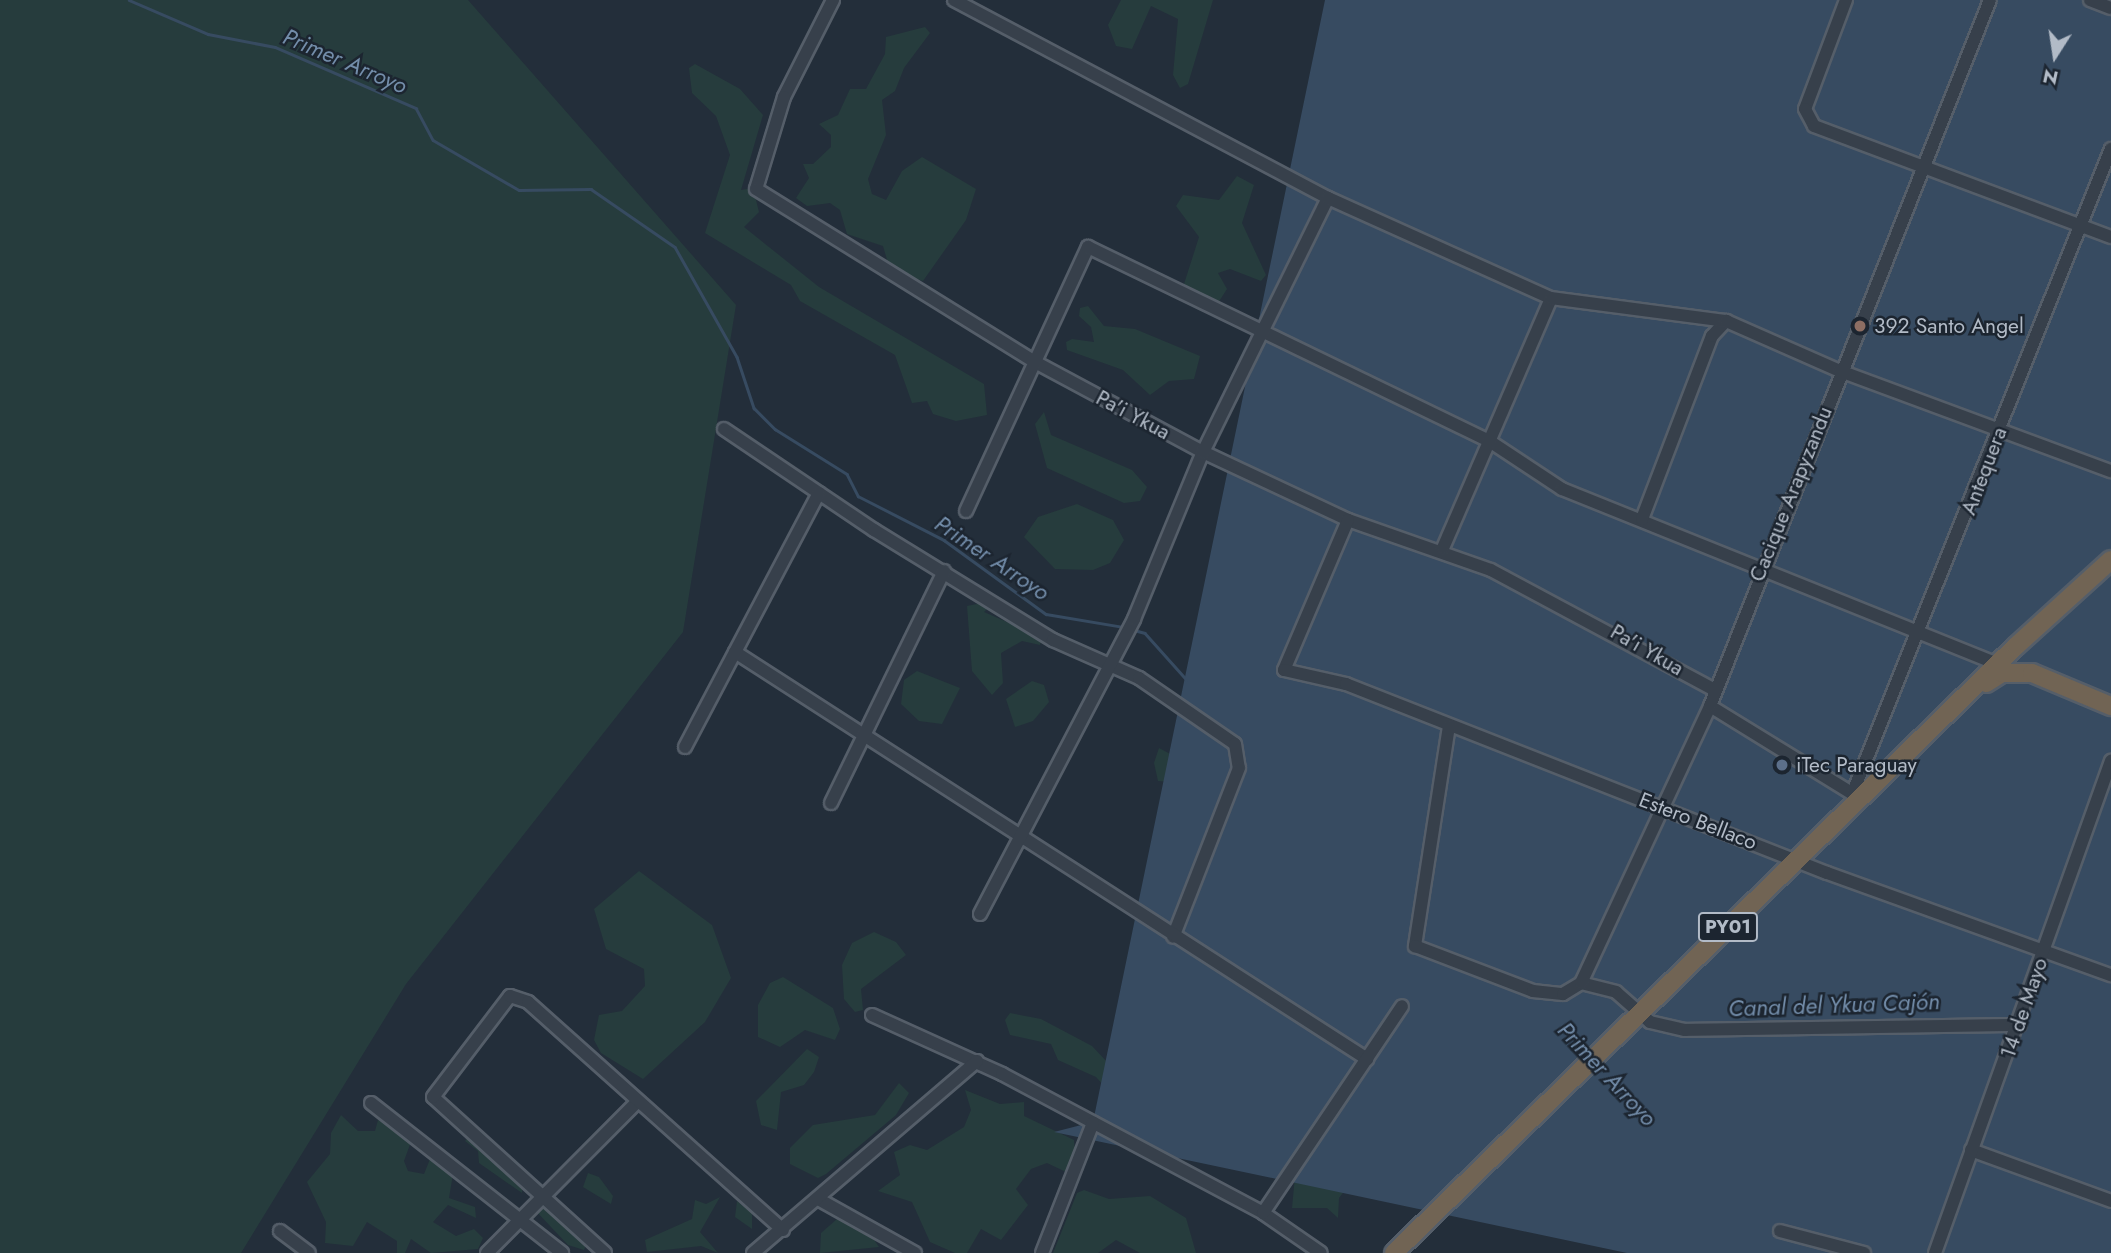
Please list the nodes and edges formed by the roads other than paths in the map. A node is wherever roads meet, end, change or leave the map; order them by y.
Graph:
1 (833, 0) edge
2 (954, 0) edge
3 (1846, 0) edge
4 (1990, 0) edge
5 (2090, 0) edge
6 (2111, 8) edge
7 (2111, 149) edge
8 (1920, 164) junction
9 (1328, 198) junction
10 (2081, 226) junction
11 (2111, 237) edge
12 (1551, 298) junction
13 (1727, 321) junction
14 (1263, 328) junction
15 (1037, 363) junction
16 (1840, 370) junction
17 (2002, 425) junction
18 (724, 429) dead end
19 (1491, 442) junction
20 (1203, 452) junction
21 (2111, 471) edge
22 (819, 493) junction
23 (966, 511) dead end
24 (1642, 519) junction
25 (1348, 520) junction
26 (1443, 548) junction
27 (1761, 566) junction
28 (2105, 566) edge
29 (944, 570) junction
30 (1922, 632) junction
31 (735, 652) junction
32 (1997, 664) junction
33 (1110, 665) junction
34 (2032, 673) junction
35 (1715, 690) junction
36 (1710, 706) junction
37 (2111, 706) edge
38 (1449, 726) junction
39 (865, 734) junction
40 (1929, 735) junction
41 (685, 747) dead end
42 (2111, 761) edge
43 (1857, 796) junction
44 (831, 803) dead end
45 (1662, 807) junction
46 (1022, 834) junction
47 (1798, 859) junction
48 (980, 914) dead end
49 (1173, 937) junction
50 (2044, 948) junction
51 (2111, 975) edge
52 (1581, 983) junction
53 (1402, 1006) dead end
54 (1640, 1011) junction
55 (872, 1015) dead end
56 (2020, 1026) junction
57 (1367, 1059) junction
58 (977, 1061) junction
59 (638, 1101) junction
60 (370, 1103) dead end
61 (1093, 1123) junction
62 (1971, 1150) junction
63 (543, 1196) junction
64 (818, 1199) junction
65 (2111, 1201) edge
66 (1262, 1213) junction
67 (519, 1220) junction
68 (783, 1230) junction
69 (280, 1231) dead end
70 (1780, 1231) dead end
71 (309, 1253) edge
72 (487, 1253) edge
73 (562, 1253) edge
74 (605, 1253) edge
75 (753, 1253) edge
76 (915, 1253) edge
77 (1042, 1253) edge
78 (1321, 1253) edge
79 (1394, 1253) edge
80 (1864, 1253) edge
81 (1935, 1253) edge

1 - 15 street, Pa'i Ykua
2 - 9 street
3 - 8 street
4 - 8 street, Cacique Arapyzandu
5 - 6 street
7 - 10 street, Antequera
8 - 10 street
8 - 16 street, Cacique Arapyzandu
9 - 12 street
9 - 14 street
10 - 11 street
10 - 17 street, Antequera
12 - 13 street
12 - 19 street
13 - 16 street
13 - 24 street
14 - 15 street
14 - 19 street
14 - 20 street
15 - 20 street, Pa'i Ykua
15 - 23 street
16 - 17 street
16 - 27 street, Cacique Arapyzandu
17 - 21 street
17 - 30 street, Antequera
18 - 22 street
19 - 24 street
19 - 26 street
20 - 25 street, Pa'i Ykua
20 - 33 street
22 - 29 street
22 - 31 street
24 - 27 street
25 - 26 street, Pa'i Ykua
25 - 38 street, Estero Bellaco
26 - 35 street, Pa'i Ykua
27 - 30 street
27 - 35 street, Cacique Arapyzandu
28 - 32 highway, PY01
28 - 34 highway
29 - 33 street
29 - 39 street
30 - 32 street
30 - 43 street, Antequera
31 - 39 street
31 - 41 street
32 - 40 highway, PY01
33 - 46 street
33 - 49 street
34 - 37 highway
34 - 40 highway
35 - 36 street, Cacique Arapyzandu
36 - 43 street
36 - 45 street, Cacique Arapyzandu
38 - 45 street, Estero Bellaco
38 - 52 street
39 - 44 street
39 - 46 street
40 - 43 highway, PY01
42 - 50 street, 14 de Mayo
43 - 47 highway, PY01
45 - 47 street, Estero Bellaco
45 - 52 street, Cacique Arapyzandu
46 - 48 street
46 - 49 street
47 - 50 street, Estero Bellaco
47 - 54 highway, PY01
49 - 57 street
50 - 51 street, Estero Bellaco
50 - 56 street, 14 de Mayo
52 - 54 street
53 - 57 street
54 - 56 street
54 - 79 highway, PY01
55 - 58 street
56 - 62 street, 14 de Mayo
57 - 66 street
58 - 61 street
58 - 64 street
59 - 63 street
59 - 63 street
59 - 68 street
60 - 67 street
61 - 66 street
61 - 77 street
62 - 65 street
62 - 81 street, 14 de Mayo
63 - 67 street
63 - 74 street
64 - 68 street
64 - 76 street
66 - 78 street
67 - 72 street
67 - 73 street
68 - 75 street
69 - 71 street
70 - 80 street

